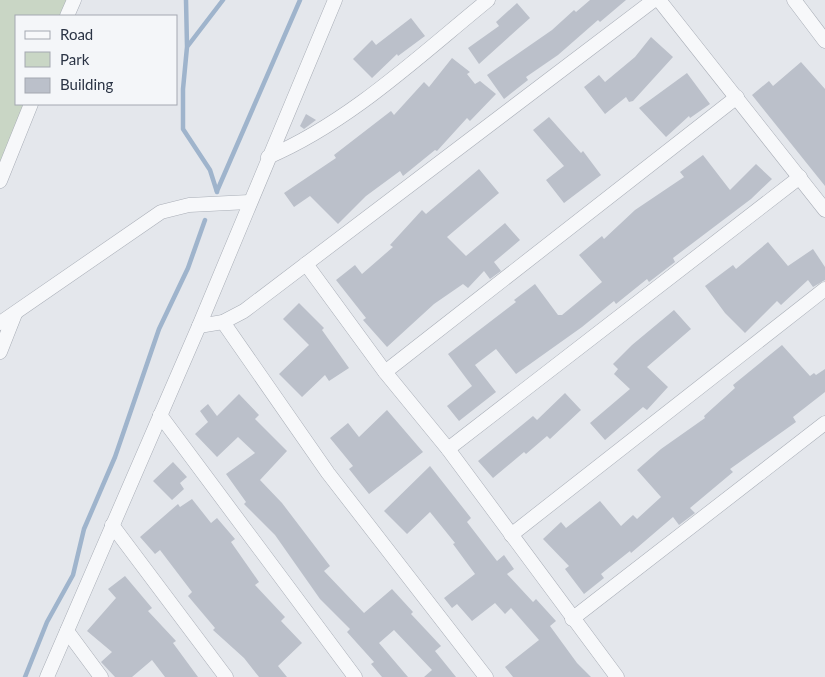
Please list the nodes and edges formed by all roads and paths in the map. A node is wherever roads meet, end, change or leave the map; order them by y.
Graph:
1 (74, 0) edge
2 (335, 0) edge
3 (488, 0) edge
4 (654, 0) edge
5 (659, 0) edge
6 (794, 0) edge
7 (67, 15) edge
8 (825, 42) edge
9 (737, 97) junction
10 (31, 105) edge
11 (268, 157) junction
12 (800, 177) junction
13 (0, 181) edge
14 (249, 202) junction
15 (825, 210) edge
16 (306, 264) junction
17 (825, 288) edge
18 (16, 314) junction
19 (223, 322) junction
20 (0, 323) edge
21 (199, 326) junction
22 (0, 352) edge
23 (385, 372) junction
24 (160, 415) junction
25 (825, 423) edge
26 (448, 450) junction
27 (112, 525) junction
28 (511, 535) junction
29 (572, 619) junction
30 (67, 632) junction
31 (47, 677) edge
32 (101, 677) edge
33 (226, 677) edge
34 (355, 677) edge
35 (486, 677) edge
36 (617, 677) edge

1 - 7 street
2 - 11 street
3 - 11 street
4 - 16 street
5 - 9 street
6 - 8 street
9 - 12 street
9 - 23 street
10 - 13 street
11 - 14 street
12 - 15 street
12 - 26 street
14 - 18 street
14 - 21 street
16 - 19 street
16 - 23 street
17 - 28 street
18 - 20 street
18 - 22 street
19 - 21 street
19 - 35 street
21 - 24 street
23 - 26 street
24 - 27 street
24 - 34 street
25 - 29 street
26 - 28 street
27 - 30 street
27 - 33 street
28 - 29 street
29 - 36 street
30 - 31 street
30 - 32 street

